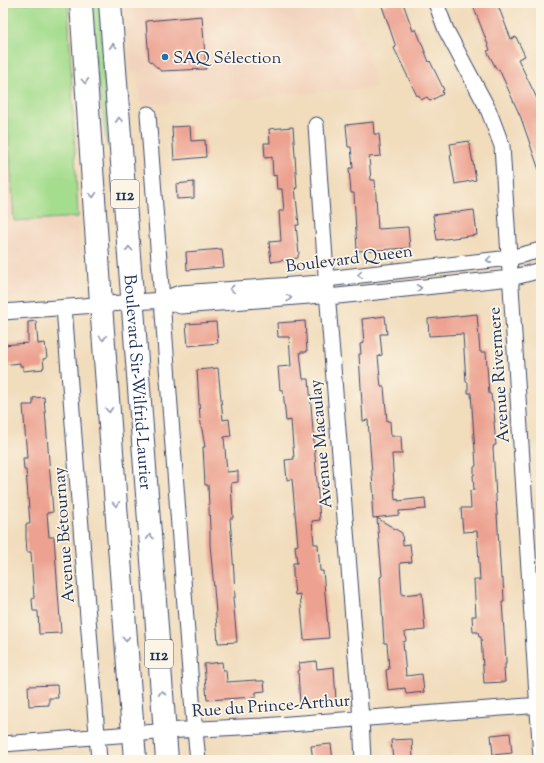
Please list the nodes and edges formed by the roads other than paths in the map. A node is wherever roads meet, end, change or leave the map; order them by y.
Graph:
1 (81, 3) edge
2 (110, 3) edge
3 (436, 3) edge
4 (148, 114) dead end
5 (316, 125) dead end
6 (541, 250) edge
7 (510, 258) junction
8 (541, 270) edge
9 (511, 278) junction
10 (326, 279) junction
11 (328, 297) junction
12 (162, 300) junction
13 (132, 302) junction
14 (101, 305) junction
15 (64, 307) junction
16 (3, 312) edge
17 (539, 706) edge
18 (361, 719) junction
19 (195, 729) junction
20 (165, 732) junction
21 (134, 734) junction
22 (97, 737) junction
23 (3, 744) edge
24 (541, 758) edge
25 (99, 760) edge
26 (135, 760) edge
27 (167, 760) edge
28 (198, 760) edge
29 (363, 760) edge

1 -> 14 main road, Boulevard Sir-Wilfrid-Laurier / 112
13 -> 2 main road, Boulevard Sir-Wilfrid-Laurier / 112
3 - 7 street, Avenue Rivermere
4 - 12 street
5 - 10 street, Avenue Macaulay
6 - 7 street, Boulevard Queen
7 - 9 street, Avenue Rivermere
7 -> 10 street, Boulevard Queen
8 - 9 street, Boulevard Queen
11 -> 9 street, Boulevard Queen
9 - 17 street, Avenue Rivermere
10 - 11 street, Avenue Macaulay
10 -> 12 street, Boulevard Queen
12 -> 11 street, Boulevard Queen
11 - 18 street, Avenue Macaulay
12 - 13 street, Boulevard Queen
12 - 19 street
13 - 14 street, Boulevard Queen
20 -> 13 main road, Boulevard Sir-Wilfrid-Laurier / 112
14 - 15 street, Boulevard Queen
14 -> 21 main road, Boulevard Sir-Wilfrid-Laurier / 112
15 - 16 street, Boulevard Queen
15 - 22 street, Avenue Bétournay
17 - 18 street, Rue du Prince-Arthur
17 - 24 street, Avenue Rivermere
18 - 19 street, Rue du Prince-Arthur
18 - 29 street, Avenue Macaulay
19 - 20 street, Rue du Prince-Arthur
19 - 28 street
20 - 21 street, Rue du Prince-Arthur
20 - 27 main road, Boulevard Sir-Wilfrid-Laurier / 112
21 - 22 street, Rue du Prince-Arthur
21 - 26 main road, Boulevard Sir-Wilfrid-Laurier / 112
22 - 23 street, Rue du Prince-Arthur
22 - 25 street, Avenue Bétournay

